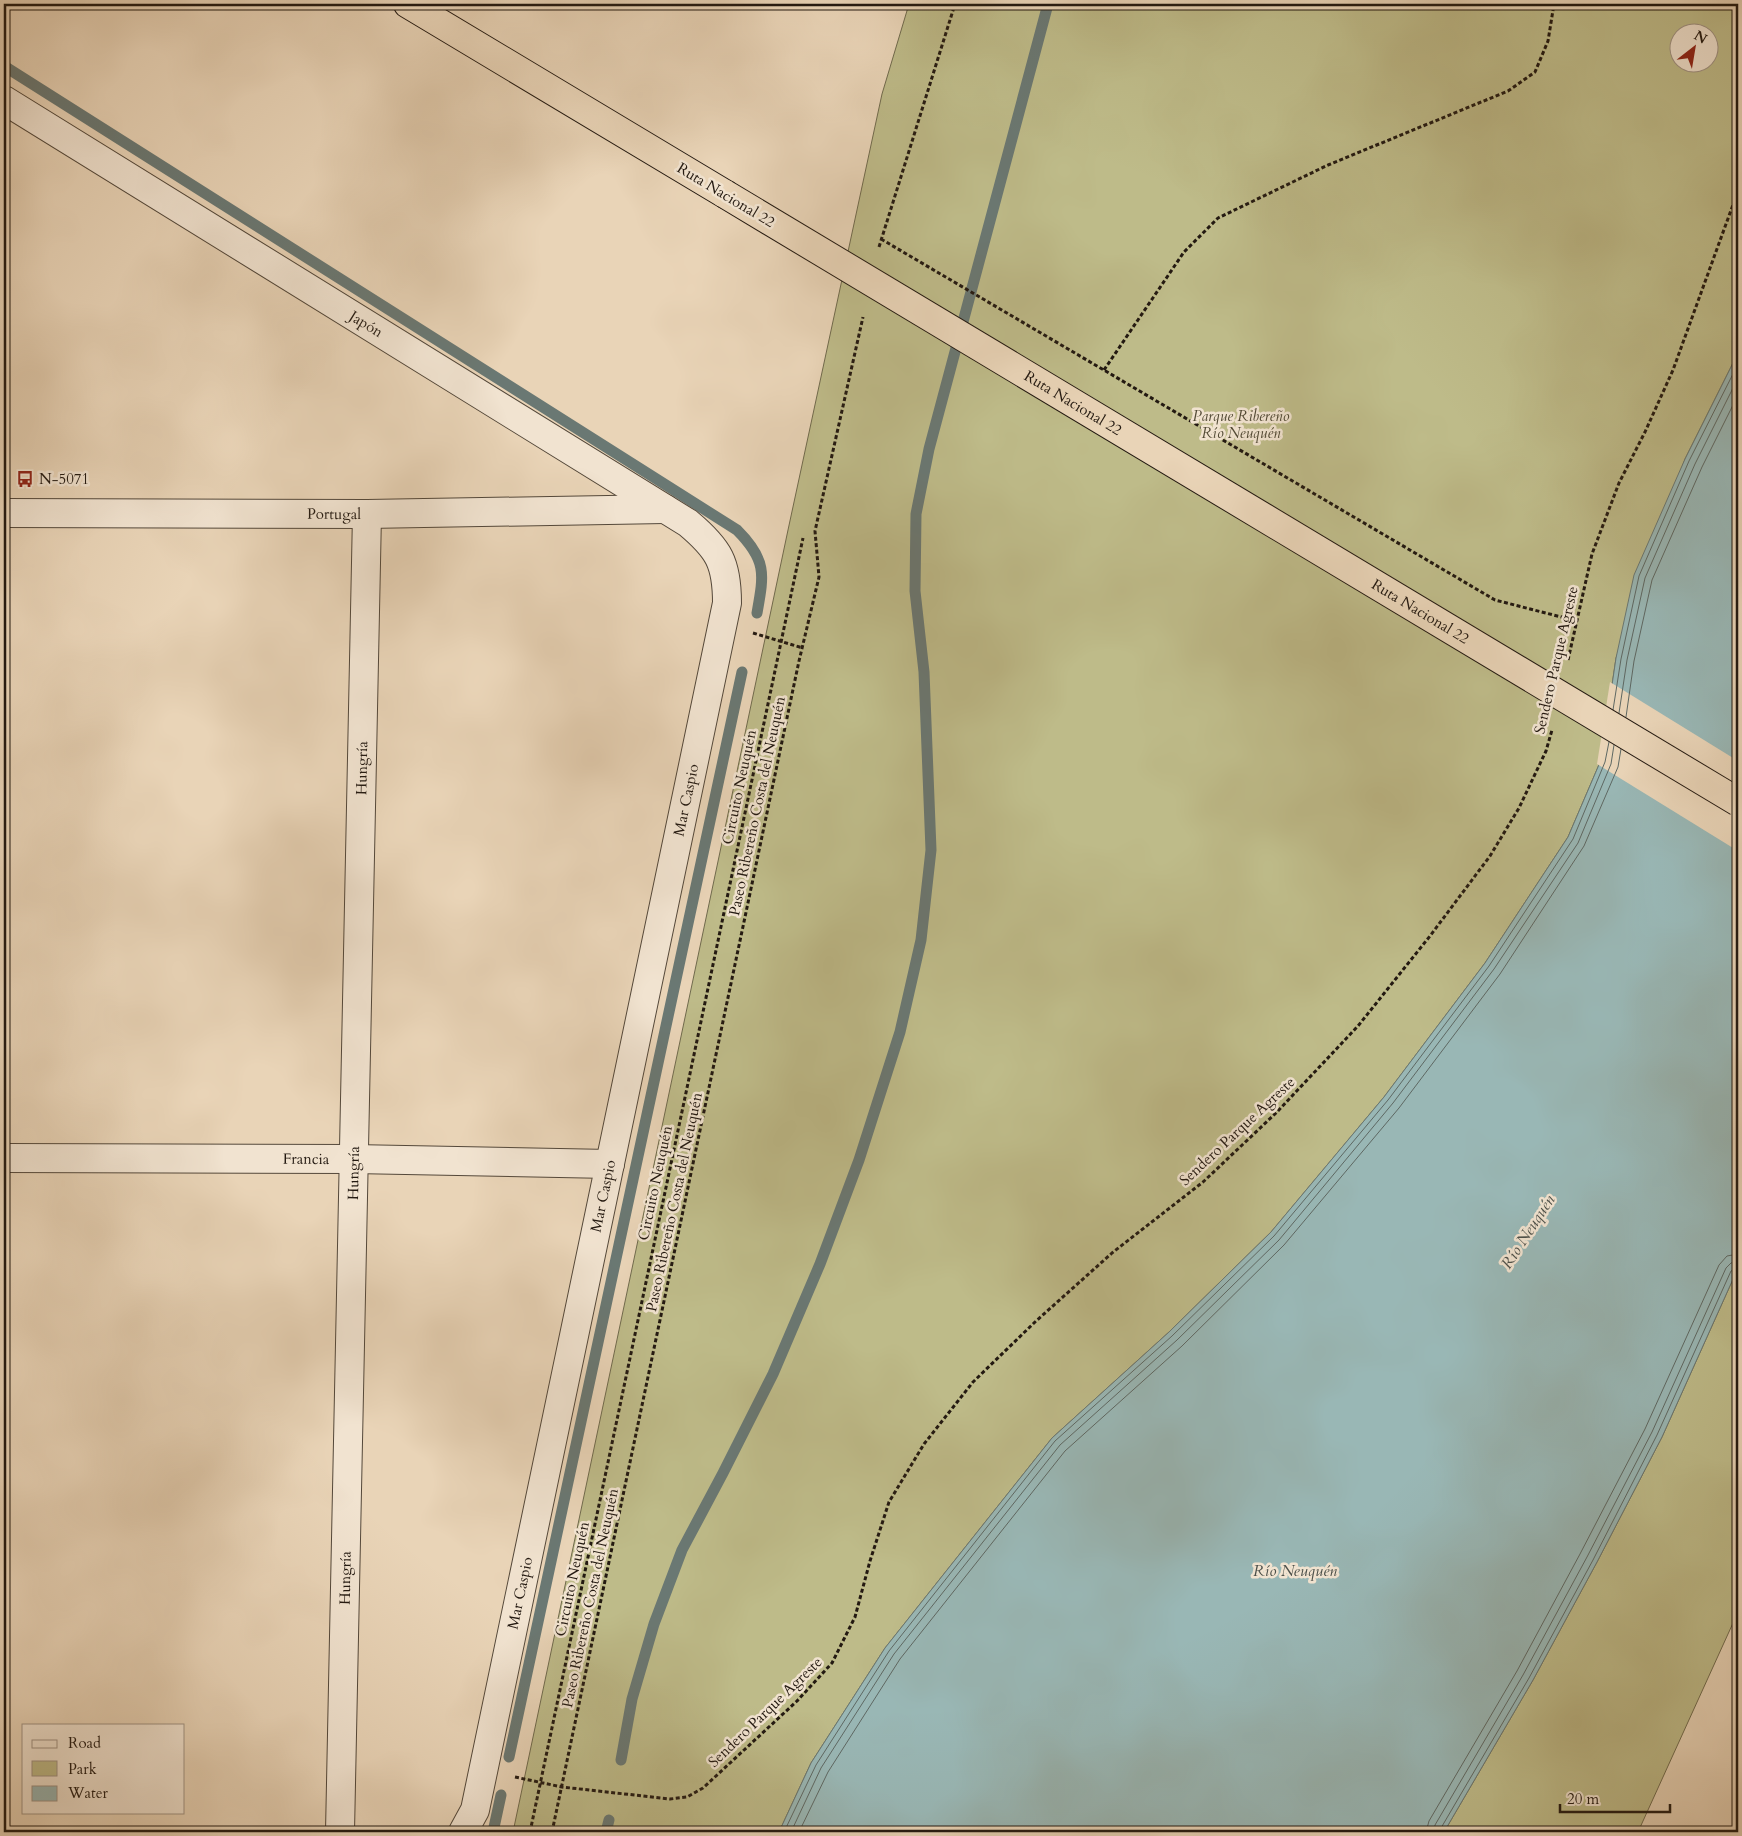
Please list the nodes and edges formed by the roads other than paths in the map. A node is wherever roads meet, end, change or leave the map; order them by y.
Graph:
1 (408, 4) edge
2 (4, 100) edge
3 (665, 509) junction
4 (4, 514) edge
5 (367, 514) junction
6 (720, 558) joint
7 (1738, 802) edge
8 (4, 1158) edge
9 (353, 1159) junction
10 (610, 1164) junction
11 (340, 1832) edge
12 (464, 1832) edge

1 - 7 highway, Ruta Nacional 22, bridge
2 - 3 street, Japón
3 - 5 street, Portugal
3 - 6 street, Japón
4 - 5 street, Portugal
5 - 9 street, Hungría
6 - 10 street, Mar Caspio
8 - 9 street, Francia
9 - 10 street, Francia
9 - 11 street, Hungría
10 - 12 street, Mar Caspio

